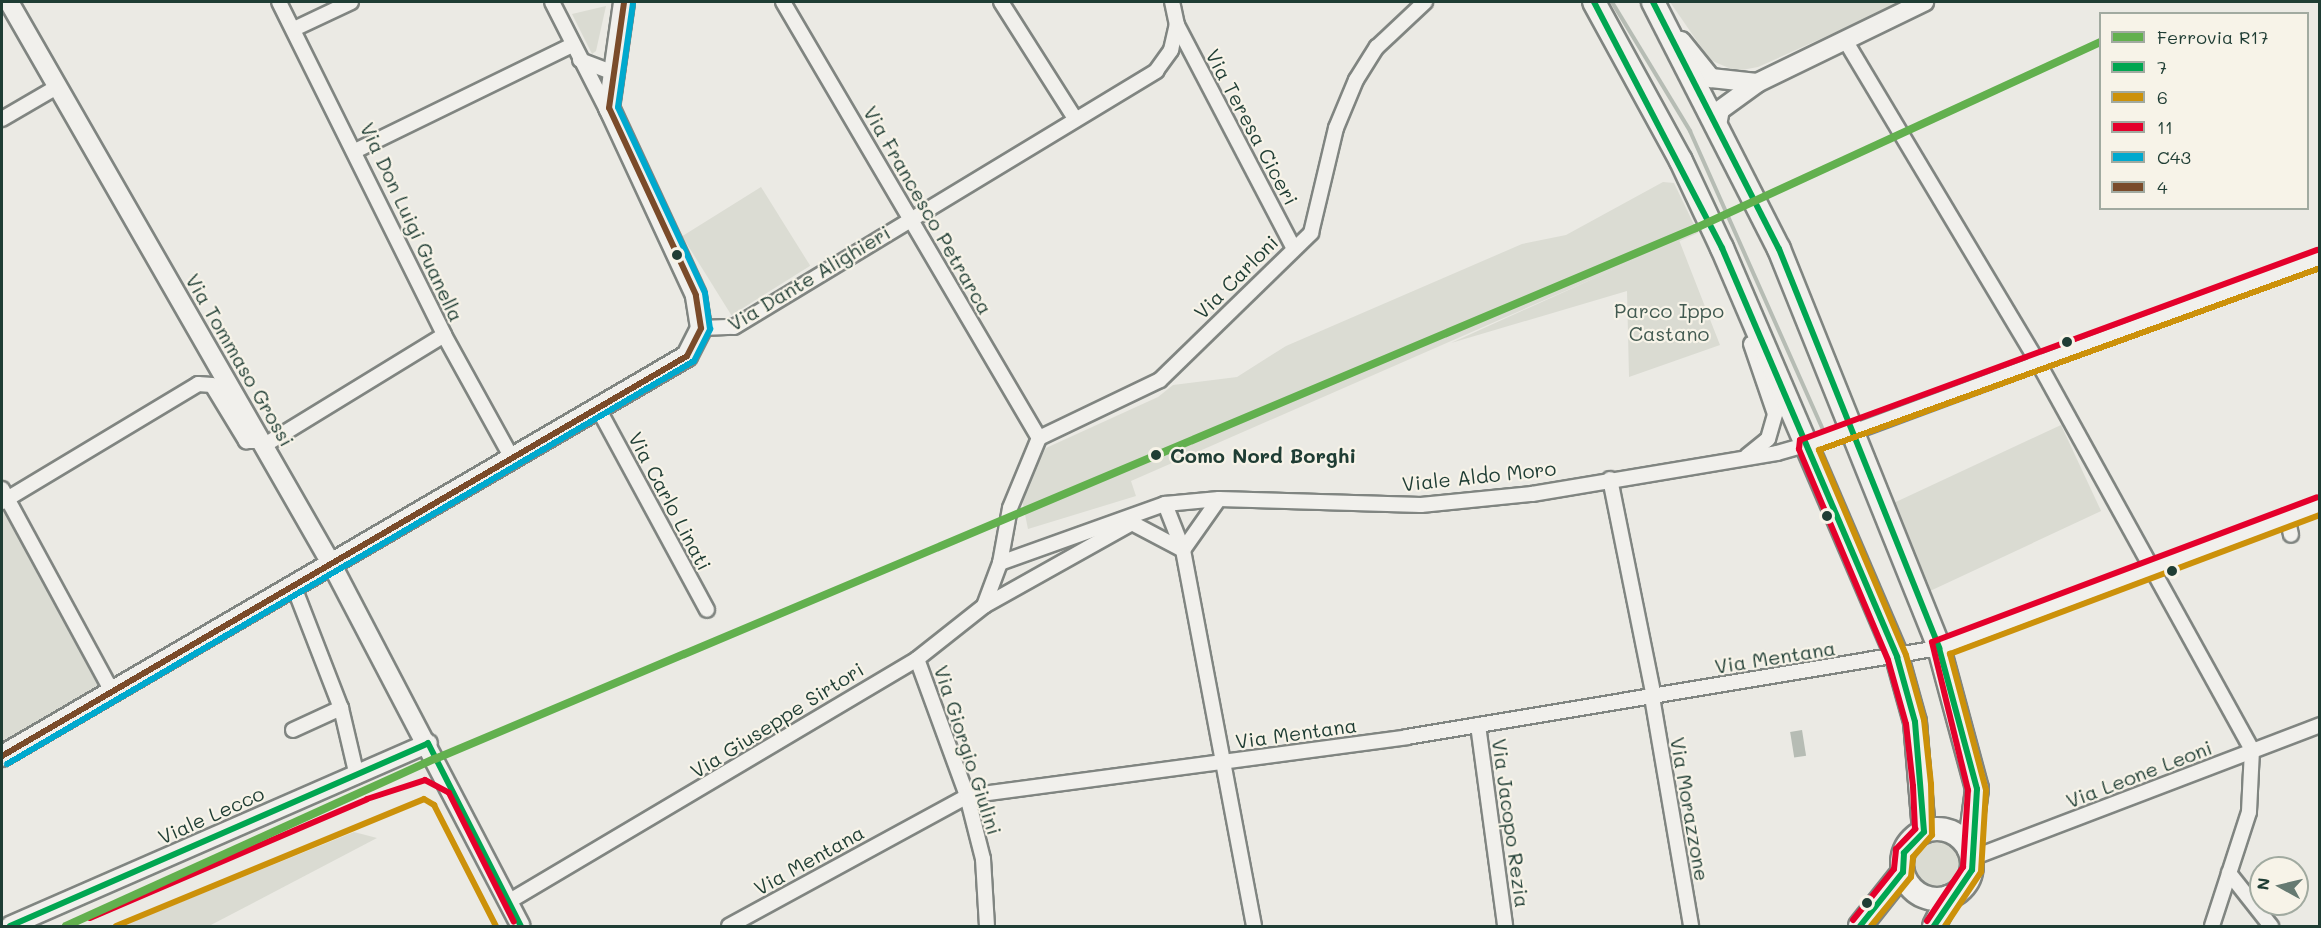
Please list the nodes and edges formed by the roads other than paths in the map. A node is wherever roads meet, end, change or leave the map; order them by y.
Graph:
1 (9, 2) edge
2 (279, 2) edge
3 (351, 2) edge
4 (552, 2) edge
5 (624, 2) edge
6 (783, 2) edge
7 (1002, 2) edge
8 (1172, 2) edge
9 (1425, 2) edge
10 (1594, 2) edge
11 (1654, 2) edge
12 (1924, 2) edge
13 (1177, 25) junction
14 (294, 29) junction
15 (1845, 40) junction
16 (572, 45) junction
17 (579, 59) junction
18 (614, 73) junction
19 (1757, 83) junction
20 (55, 88) junction
21 (1074, 117) junction
22 (611, 118) junction
23 (2, 119) edge
24 (1718, 125) junction
25 (357, 150) junction
26 (909, 218) junction
27 (1293, 246) junction
28 (2319, 258) edge
29 (1738, 285) junction
30 (700, 328) junction
31 (444, 335) junction
32 (2039, 363) junction
33 (599, 410) junction
34 (1848, 434) junction
35 (1039, 438) junction
36 (261, 443) junction
37 (1812, 444) junction
38 (513, 458) junction
39 (1740, 460) junction
40 (1611, 479) junction
41 (3, 496) edge
42 (1219, 499) junction
43 (1165, 504) junction
44 (2319, 505) edge
45 (2287, 516) junction
46 (2291, 535) dead end
47 (1183, 550) junction
48 (1000, 563) junction
49 (332, 565) junction
50 (2149, 570) junction
51 (294, 587) junction
52 (984, 606) junction
53 (707, 610) dead end
54 (1939, 648) junction
55 (1897, 657) junction
56 (917, 659) junction
57 (112, 692) junction
58 (1653, 697) junction
59 (341, 708) junction
60 (1478, 725) junction
61 (2319, 725) edge
62 (293, 730) dead end
63 (428, 742) junction
64 (2253, 750) junction
65 (2, 756) edge
66 (1224, 762) junction
67 (357, 776) junction
68 (967, 796) junction
69 (1924, 832) junction
70 (1970, 854) junction
71 (1903, 872) junction
72 (2229, 873) junction
73 (1949, 897) junction
74 (508, 902) junction
75 (2, 915) edge
76 (11, 926) edge
77 (521, 927) edge
78 (729, 927) edge
79 (987, 927) edge
80 (1254, 927) edge
81 (1505, 927) edge
82 (1691, 927) edge
83 (1860, 927) edge
84 (1934, 927) edge
85 (2212, 927) edge
86 (2271, 927) edge

1 - 20 street, Via Tommaso Grossi
2 - 14 street, Via Don Luigi Guanella
3 - 14 street
4 - 16 street
5 - 18 main road
6 - 26 street, Via Francesco Petrarca
7 - 21 street
8 - 13 street, Via Dante Alighieri
9 - 27 street, Via Carloni
10 - 29 main road
11 - 19 street
11 - 24 main road
12 - 15 street
13 - 21 street, Via Dante Alighieri
13 - 27 street, Via Teresa Ciceri
14 - 25 street, Via Don Luigi Guanella
15 - 19 street
15 - 32 street
16 - 17 street
16 - 25 street
17 - 18 street
17 - 22 street
18 - 22 main road
19 - 24 street
20 - 23 street
20 - 36 street, Via Tommaso Grossi
21 - 26 street, Via Dante Alighieri
22 - 30 main road
24 - 34 main road
25 - 31 street, Via Don Luigi Guanella
26 - 30 street, Via Dante Alighieri
26 - 35 street, Via Francesco Petrarca
27 - 35 street, Via Carloni
28 - 32 street, Viale Aldo Moro
29 - 37 main road
29 - 39 street, Viale Aldo Moro
30 - 33 main road, Via Dante Alighieri
31 - 36 street
31 - 38 street, Via Don Luigi Guanella
32 - 34 street, Viale Aldo Moro
32 - 50 street
33 - 38 main road, Via Dante Alighieri
33 - 53 street, Via Carlo Linati
34 - 37 street, Viale Aldo Moro
34 - 54 main road
35 - 48 street
36 - 41 street
36 - 49 street, Via Tommaso Grossi
37 - 39 street, Viale Aldo Moro
37 - 55 main road
38 - 49 main road, Via Dante Alighieri
39 - 40 street, Viale Aldo Moro
40 - 42 street, Viale Aldo Moro
40 - 58 street, Via Morazzone
41 - 57 street
42 - 43 street, Viale Aldo Moro
42 - 47 street
43 - 47 street
43 - 48 street, Viale Aldo Moro
44 - 45 street, Via Mentana
45 - 46 street
45 - 50 street, Via Mentana
47 - 52 street, Via Giuseppe Sirtori
47 - 66 street
48 - 52 street
49 - 51 main road, Via Dante Alighieri
49 - 63 street, Via Tommaso Grossi
50 - 54 street, Via Mentana
50 - 64 street
51 - 57 main road, Via Dante Alighieri
51 - 59 street
52 - 56 street, Via Giuseppe Sirtori
54 - 55 street, Via Mentana
54 - 70 main road
55 - 58 street, Via Mentana
55 - 69 main road
56 - 68 street, Via Giorgio Giulini
56 - 74 street, Via Giuseppe Sirtori
57 - 65 main road, Via Dante Alighieri
58 - 60 street, Via Mentana
58 - 82 street, Via Morazzone
59 - 62 street
59 - 67 street
60 - 66 street, Via Mentana
60 - 81 street, Via Jacopo Rezia
61 - 64 street, Via Leone Leoni
63 - 67 street, Viale Lecco
63 - 74 street, Via Tommaso Grossi
64 - 70 street, Via Leone Leoni
64 - 72 street
66 - 68 street, Via Mentana
66 - 80 street
67 - 76 street, Viale Lecco
68 - 78 street, Via Mentana
68 - 79 street, Via Giorgio Giulini
69 - 70 main road
69 - 71 main road
70 - 73 main road
71 - 73 main road
71 - 83 main road
72 - 85 street
72 - 86 street
73 - 84 main road
74 - 77 street, Via Tommaso Grossi
75 - 76 street

